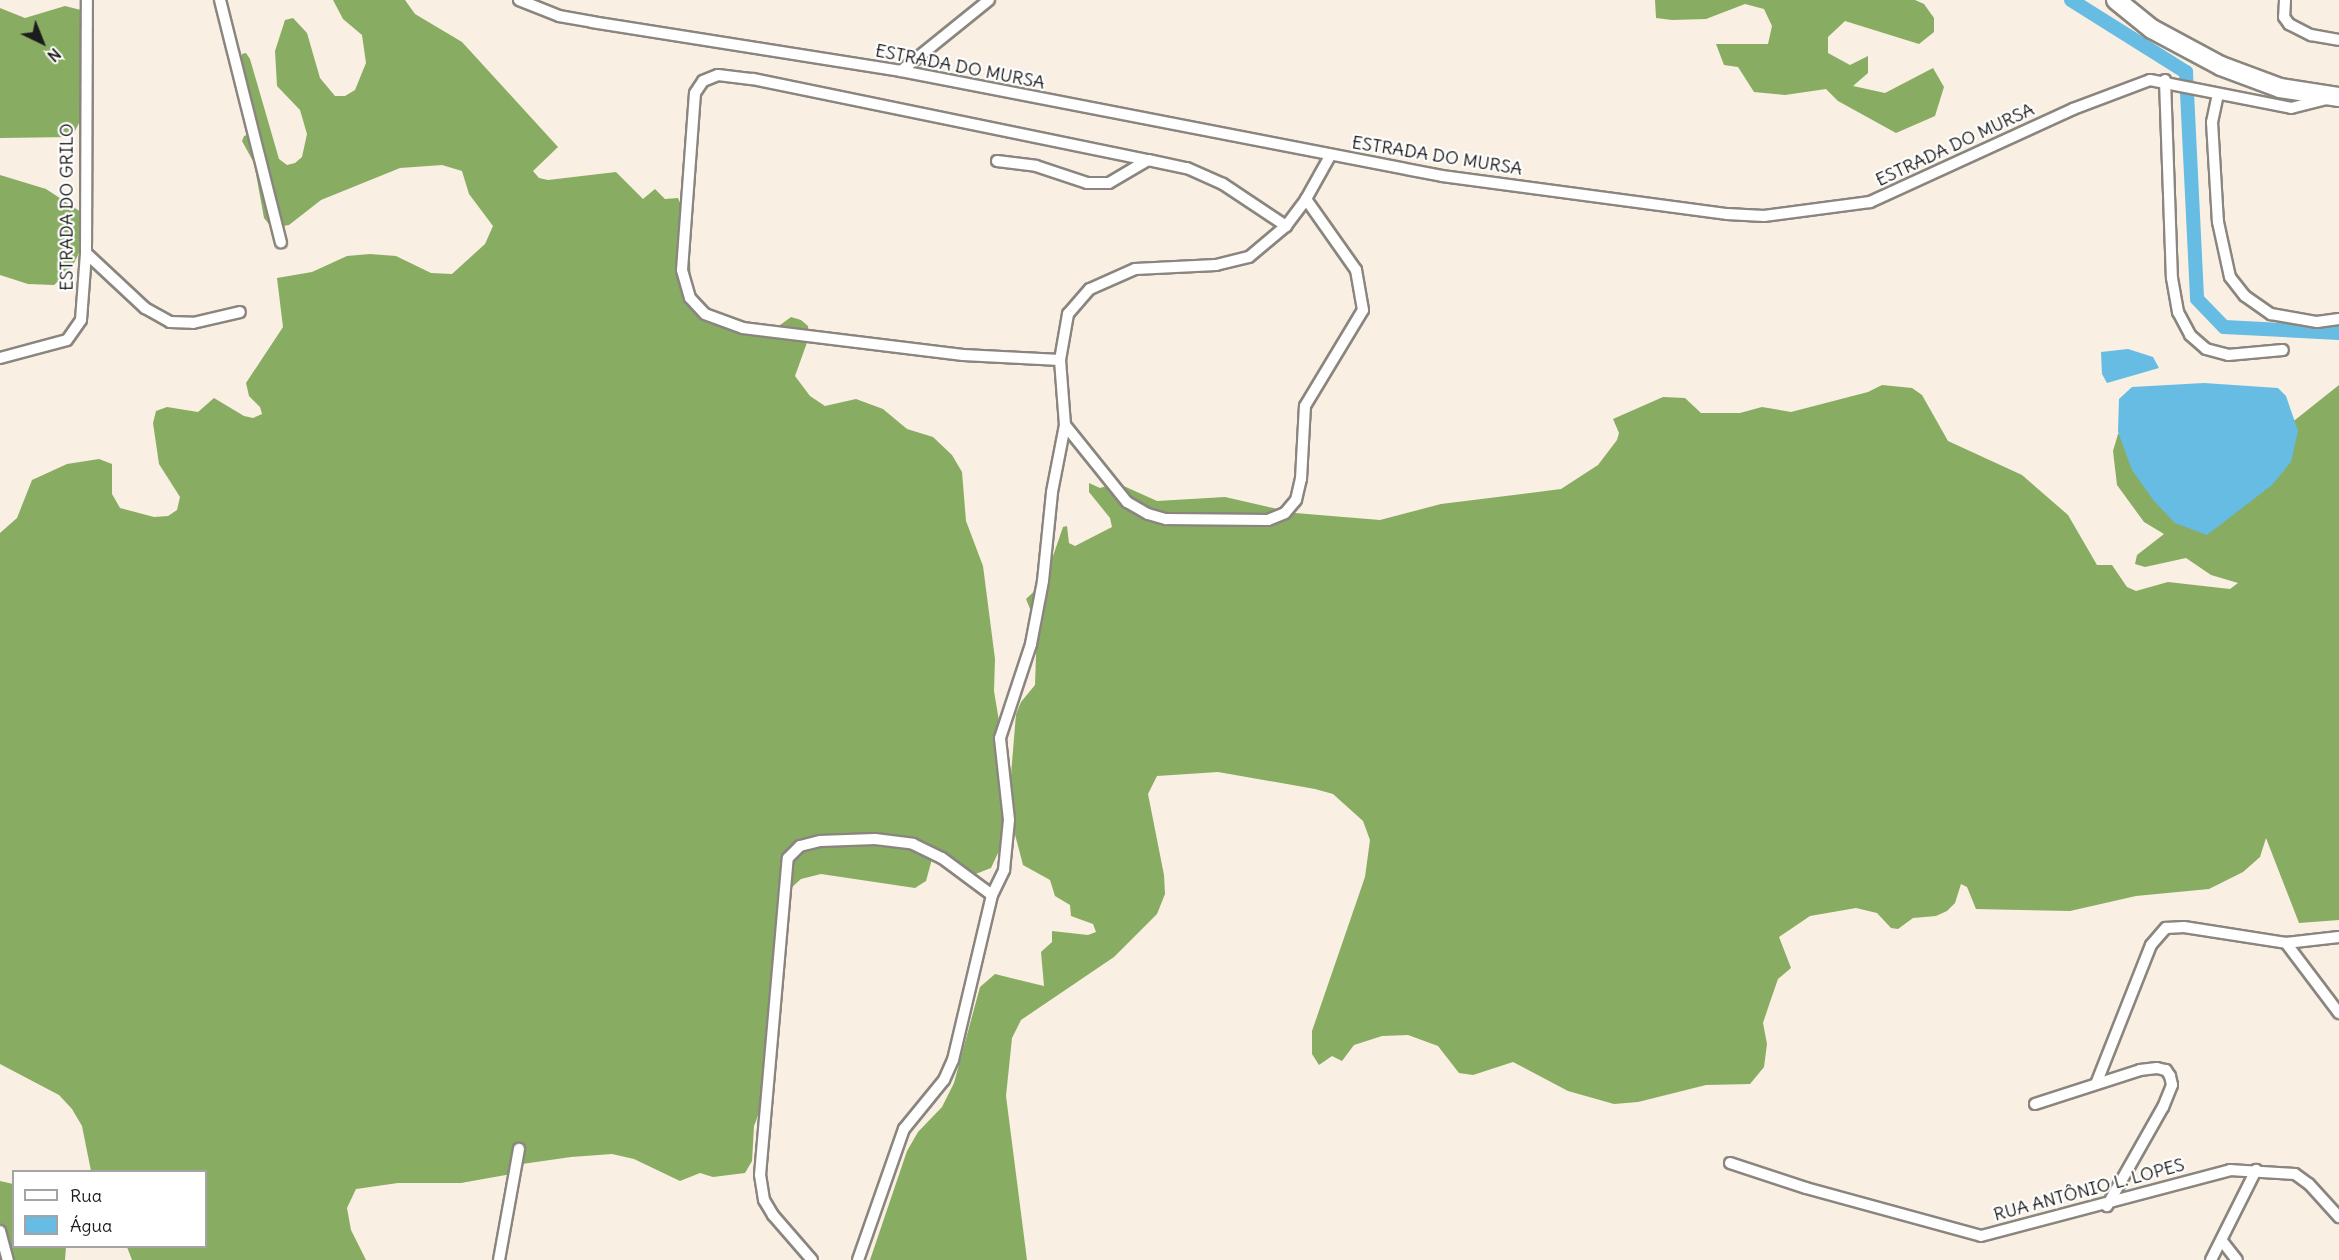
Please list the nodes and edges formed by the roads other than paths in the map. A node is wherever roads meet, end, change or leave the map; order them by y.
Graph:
1 (87, 0) edge
2 (220, 0) edge
3 (519, 0) edge
4 (989, 0) edge
5 (2116, 0) edge
6 (2284, 0) edge
7 (2339, 40) edge
8 (901, 71) junction
9 (2165, 80) junction
10 (2218, 94) junction
11 (2335, 97) edge
12 (1330, 156) junction
13 (1148, 160) junction
14 (997, 161) dead end
15 (1306, 199) junction
16 (1286, 226) junction
17 (281, 242) dead end
18 (86, 253) junction
19 (240, 312) dead end
20 (2339, 319) edge
21 (2283, 350) dead end
22 (0, 358) edge
23 (1060, 360) junction
24 (1065, 425) junction
25 (992, 895) junction
26 (2339, 937) edge
27 (2286, 943) junction
28 (2339, 1013) edge
29 (2096, 1084) junction
30 (2035, 1104) dead end
31 (519, 1149) dead end
32 (1730, 1163) dead end
33 (2256, 1170) junction
34 (2107, 1206) junction
35 (2339, 1217) edge
36 (0, 1231) edge
37 (2222, 1241) junction
38 (8, 1260) edge
39 (499, 1260) edge
40 (812, 1260) edge
41 (858, 1260) edge
42 (2211, 1260) edge
43 (2237, 1260) edge

1 - 18 street, ESTRADA DO GRILO
2 - 17 street
3 - 8 street, ESTRADA DO MURSA
4 - 8 street
5 - 11 main road
6 - 7 street
8 - 12 street, ESTRADA DO MURSA
9 - 10 street, ESTRADA DO MURSA
9 - 12 street, ESTRADA DO MURSA
9 - 21 street
10 - 11 street, ESTRADA DO MURSA
10 - 20 street
12 - 15 street
13 - 14 street
13 - 16 street
13 - 23 street
15 - 16 street
15 - 24 street
16 - 23 street
18 - 19 street
18 - 22 street, ESTRADA DO GRILO
23 - 24 street
24 - 25 street
25 - 40 street
25 - 41 street
26 - 27 street
27 - 28 street
27 - 29 street
29 - 30 street
29 - 34 street
31 - 39 street
32 - 34 street, RUA ANTÔNIO L. LOPES
33 - 34 street, RUA ANTÔNIO L. LOPES
33 - 35 street, RUA ANTÔNIO L. LOPES
33 - 37 street
36 - 38 street
37 - 42 street
37 - 43 street

